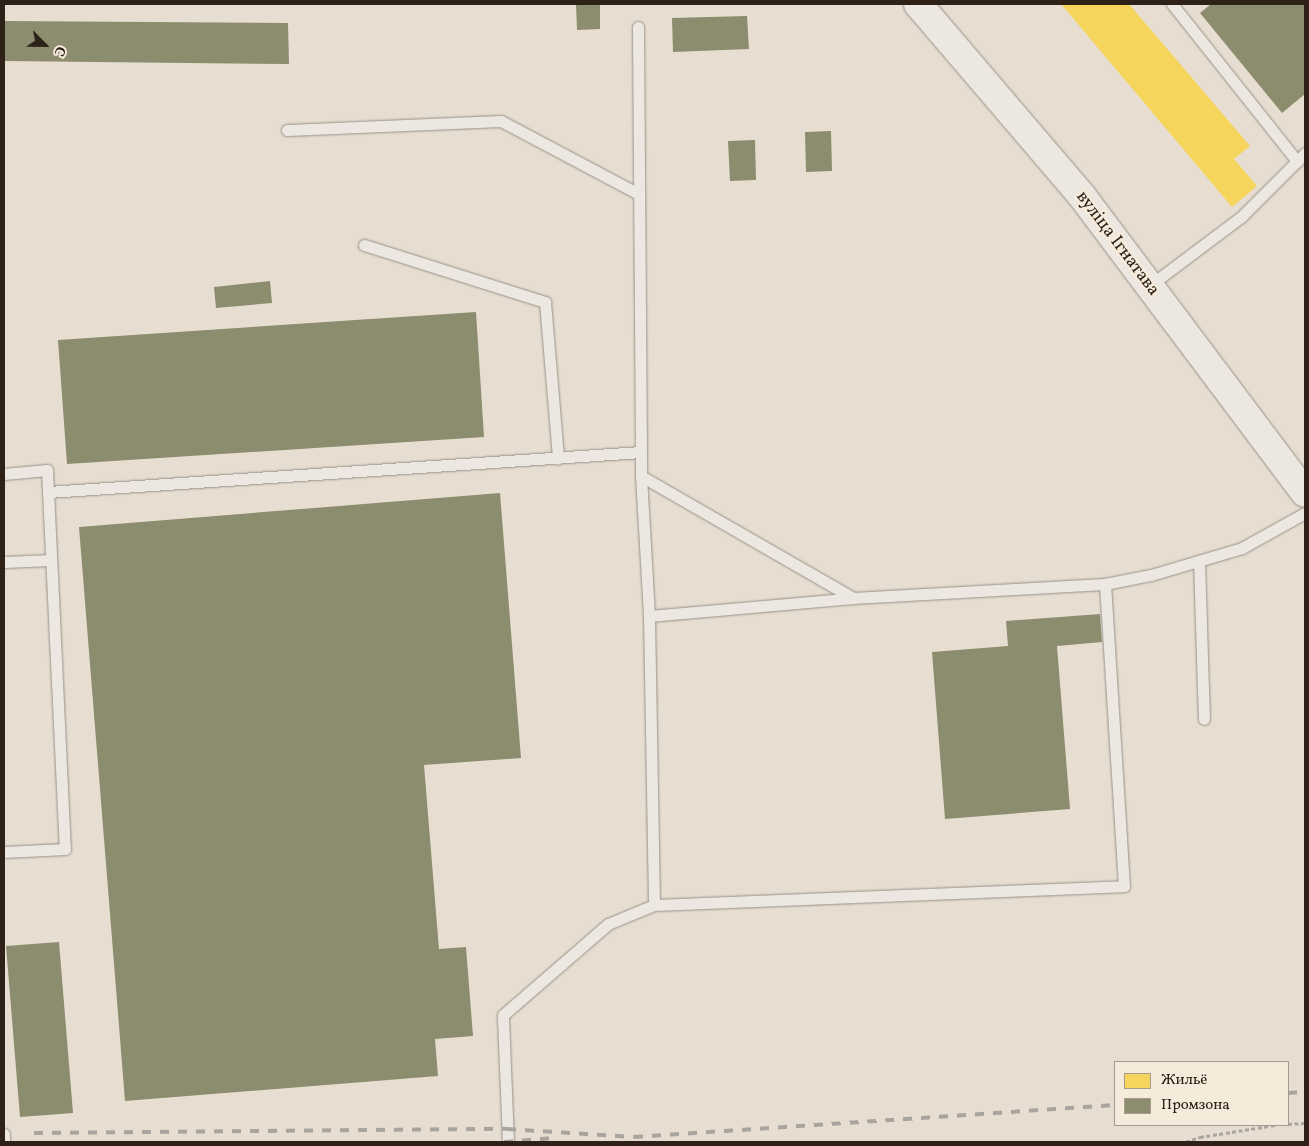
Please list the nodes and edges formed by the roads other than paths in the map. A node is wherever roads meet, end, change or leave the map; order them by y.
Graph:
1 (918, 4) edge
2 (1172, 4) edge
3 (638, 27) dead end
4 (287, 130) dead end
5 (1301, 157) edge
6 (639, 194) junction
7 (364, 245) dead end
8 (1148, 287) junction
9 (641, 452) junction
10 (558, 458) junction
11 (4, 474) edge
12 (641, 476) junction
13 (48, 492) junction
14 (1305, 493) edge
15 (1305, 513) edge
16 (51, 560) junction
17 (1199, 561) junction
18 (4, 562) edge
19 (1105, 584) junction
20 (853, 598) junction
21 (649, 616) junction
22 (1204, 719) dead end
23 (4, 852) edge
24 (654, 905) junction
25 (4, 1134) edge
26 (4, 1142) edge
27 (508, 1142) edge

1 - 8 street, вуліца Ігнатава
2 - 5 lane
3 - 6 lane
4 - 6 lane
5 - 8 lane
6 - 9 lane
7 - 10 lane
8 - 14 street, вуліца Ігнатава
9 - 10 lane
9 - 12 lane
10 - 13 lane
11 - 13 lane
12 - 20 lane
12 - 21 lane
13 - 16 lane
15 - 17 lane
16 - 18 lane
16 - 23 lane
17 - 19 lane
17 - 22 lane
19 - 20 lane
19 - 24 lane
20 - 21 lane
21 - 24 lane
24 - 27 lane
25 - 26 lane

